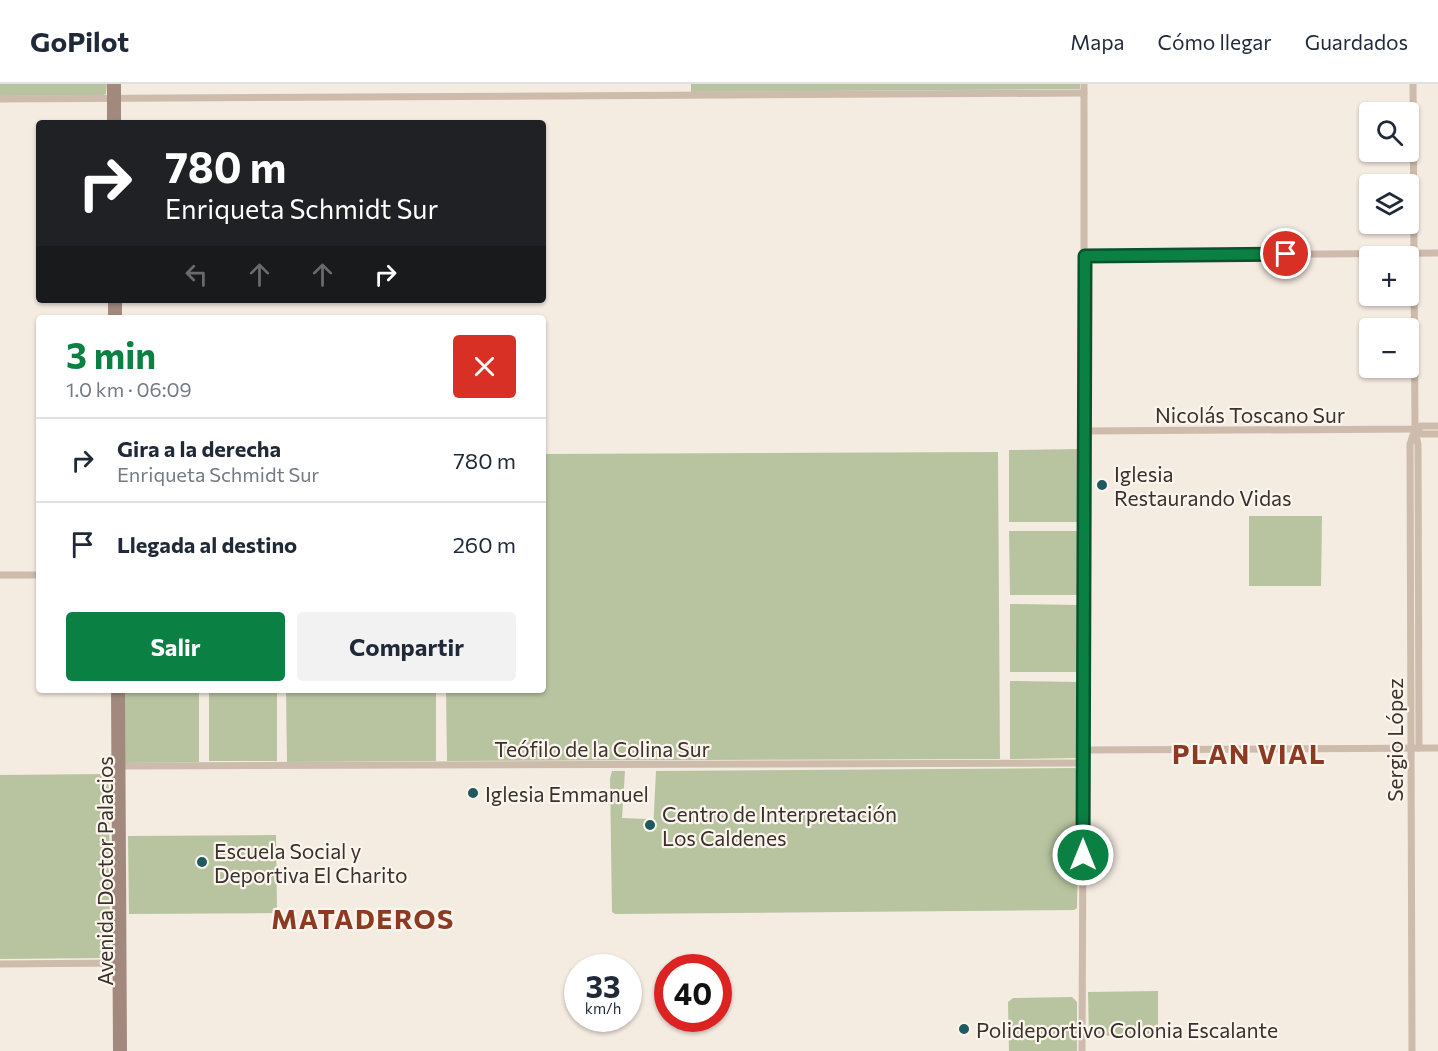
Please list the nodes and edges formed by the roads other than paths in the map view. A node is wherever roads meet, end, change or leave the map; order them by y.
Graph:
1 (111, 84) edge
2 (117, 84) edge
3 (1084, 84) edge
4 (1413, 84) edge
5 (1084, 93) junction
6 (114, 98) junction
7 (0, 99) edge
8 (111, 120) edge
9 (117, 120) edge
10 (1413, 246) edge
11 (1359, 253) edge
12 (1419, 253) edge
13 (1438, 253) edge
14 (1085, 256) junction
15 (1413, 306) edge
16 (1438, 426) edge
17 (1414, 429) junction
18 (1086, 431) junction
19 (1438, 434) edge
20 (0, 575) edge
21 (36, 575) edge
22 (115, 693) edge
23 (121, 693) edge
24 (1438, 747) edge
25 (1414, 748) junction
26 (1083, 750) junction
27 (1083, 763) junction
28 (121, 766) junction
29 (120, 963) junction
30 (0, 964) edge
31 (117, 1051) edge
32 (123, 1051) edge
33 (1082, 1051) edge
34 (1412, 1051) edge

1 - 6 main road
2 - 6 main road
3 - 5 street
4 - 10 street, Sergio López
5 - 6 street
5 - 14 street
6 - 7 street
6 - 8 main road
6 - 9 main road
11 - 14 street
12 - 13 street
14 - 18 street
15 - 17 street, Sergio López
16 - 17 street, Nicolás Toscano Sur
17 - 18 street, Nicolás Toscano Sur
17 - 19 street, Nicolás Toscano Sur
17 - 25 street, Sergio López
18 - 26 street
20 - 21 street
22 - 29 main road, Avenida Doctor Palacios
23 - 28 main road, Avenida Doctor Palacios
24 - 25 street
25 - 26 street
25 - 34 street, Sergio López
26 - 27 street
27 - 28 street, Teófilo de la Colina Sur
27 - 33 street
28 - 29 main road, Avenida Doctor Palacios
29 - 30 street
29 - 31 main road, Avenida Doctor Palacios
29 - 32 main road, Avenida Doctor Palacios

